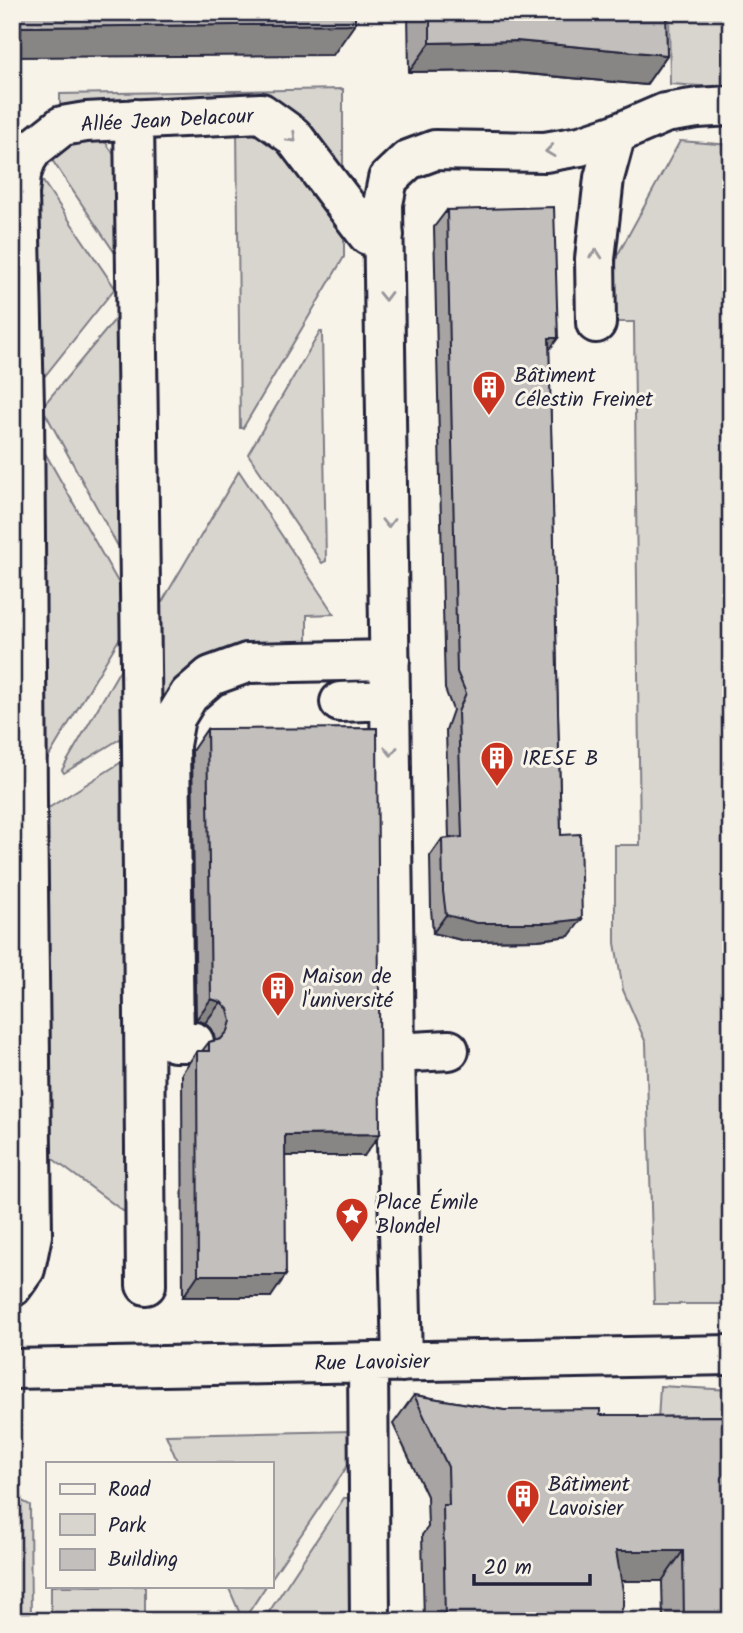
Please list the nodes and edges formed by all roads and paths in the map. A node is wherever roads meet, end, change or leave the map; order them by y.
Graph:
1 (731, 106) edge
2 (134, 119) junction
3 (616, 134) junction
4 (384, 235) junction
5 (596, 323) dead end
6 (390, 660) junction
7 (390, 700) junction
8 (340, 702) dead end
9 (194, 1042) dead end
10 (449, 1050) dead end
11 (394, 1053) junction
12 (146, 1285) dead end
13 (12, 1287) edge
14 (731, 1355) edge
15 (385, 1362) junction
16 (12, 1369) edge
17 (370, 1621) edge

1 - 3 street
2 -> 4 street, Allée Jean Delacour
2 - 12 street
2 - 13 street, Allée Jean Delacour
3 -> 4 street
5 -> 3 street
4 -> 6 street
6 - 7 street
6 - 9 street
7 - 8 street
7 -> 11 street
10 - 11 street
11 - 15 street
14 - 15 street, Rue Lavoisier
15 - 16 street, Rue Lavoisier
15 - 17 street

